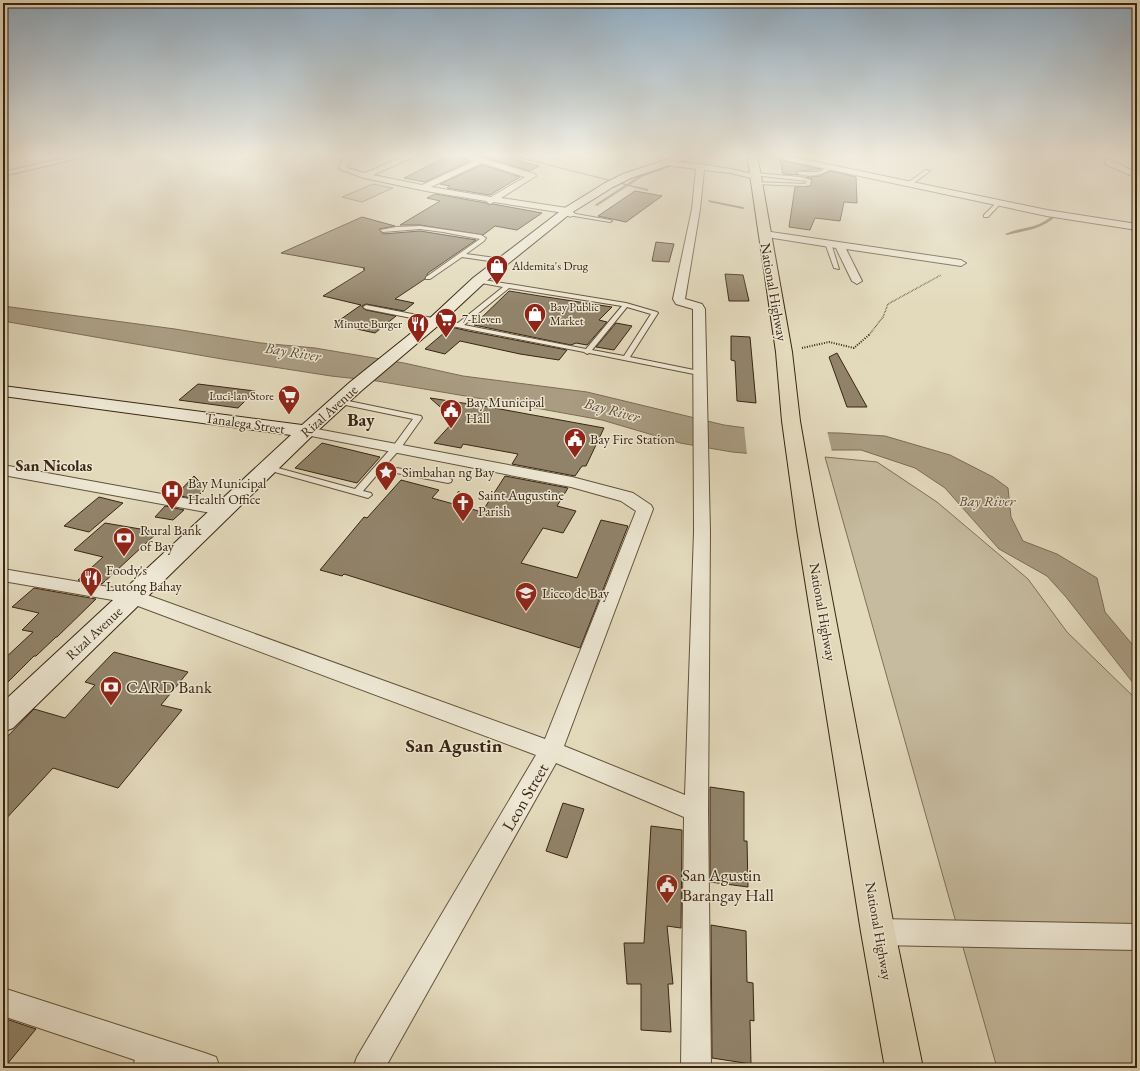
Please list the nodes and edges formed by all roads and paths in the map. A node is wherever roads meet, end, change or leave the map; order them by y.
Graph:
1 (515, 204) edge
2 (582, 204) edge
3 (696, 204) edge
4 (759, 204) edge
5 (998, 204) edge
6 (1004, 204) edge
7 (567, 214) junction
8 (986, 216) dead end
9 (610, 222) dead end
10 (1137, 227) edge
11 (383, 230) dead end
12 (764, 234) junction
13 (828, 243) junction
14 (839, 244) junction
15 (461, 255) junction
16 (503, 261) junction
17 (961, 263) joint
18 (837, 268) dead end
19 (428, 278) dead end
20 (478, 281) junction
21 (857, 281) dead end
22 (508, 286) junction
23 (626, 305) junction
24 (366, 307) dead end
25 (434, 321) junction
26 (459, 326) junction
27 (587, 352) junction
28 (784, 352) junction
29 (625, 359) junction
30 (699, 372) junction
31 (3, 391) edge
32 (347, 394) junction
33 (306, 431) junction
34 (397, 447) junction
35 (379, 467) junction
36 (267, 468) junction
37 (3, 470) edge
38 (448, 480) dead end
39 (357, 492) junction
40 (368, 495) dead end
41 (645, 509) joint
42 (222, 510) junction
43 (3, 575) edge
44 (132, 597) junction
45 (3, 720) edge
46 (551, 752) junction
47 (696, 811) junction
48 (878, 932) junction
49 (1137, 937) edge
50 (3, 1002) edge
51 (152, 1060) edge
52 (205, 1068) edge
53 (368, 1068) edge
54 (696, 1068) edge
55 (904, 1068) edge

1 - 7 street
2 - 7 main road, Rizal Avenue
3 - 30 street
4 - 12 main road, National Highway
5 - 8 lane
6 - 10 street
7 - 9 lane
7 - 16 main road, Rizal Avenue
11 - 15 lane
12 - 13 street
12 - 28 main road, National Highway
13 - 14 street
13 - 18 lane
14 - 17 street
14 - 21 street
15 - 16 lane
15 - 19 lane
16 - 20 main road, Rizal Avenue
17 - 28 path
20 - 22 lane
20 - 25 main road, Rizal Avenue
22 - 23 lane
22 - 26 lane
23 - 27 lane
23 - 29 lane
24 - 25 lane
25 - 26 lane
25 - 32 main road, Rizal Avenue
26 - 27 lane
27 - 29 lane
28 - 48 main road, National Highway
29 - 30 lane
30 - 47 street
31 - 33 main road, Tanalega Street
32 - 33 main road, Rizal Avenue
32 - 34 lane
33 - 34 street, Tanalega Street
33 - 36 main road, Rizal Avenue
34 - 35 lane
34 - 41 street, Tanalega Street
35 - 38 lane
35 - 39 lane
36 - 39 lane
36 - 42 main road, Rizal Avenue
37 - 42 street
39 - 40 lane
41 - 46 street, Leon Street
42 - 44 main road, Rizal Avenue
43 - 44 street
44 - 45 main road, Rizal Avenue
44 - 46 street
46 - 47 street
46 - 53 street, Leon Street
47 - 54 street
48 - 49 street
48 - 55 main road, National Highway
50 - 51 street
51 - 52 street

